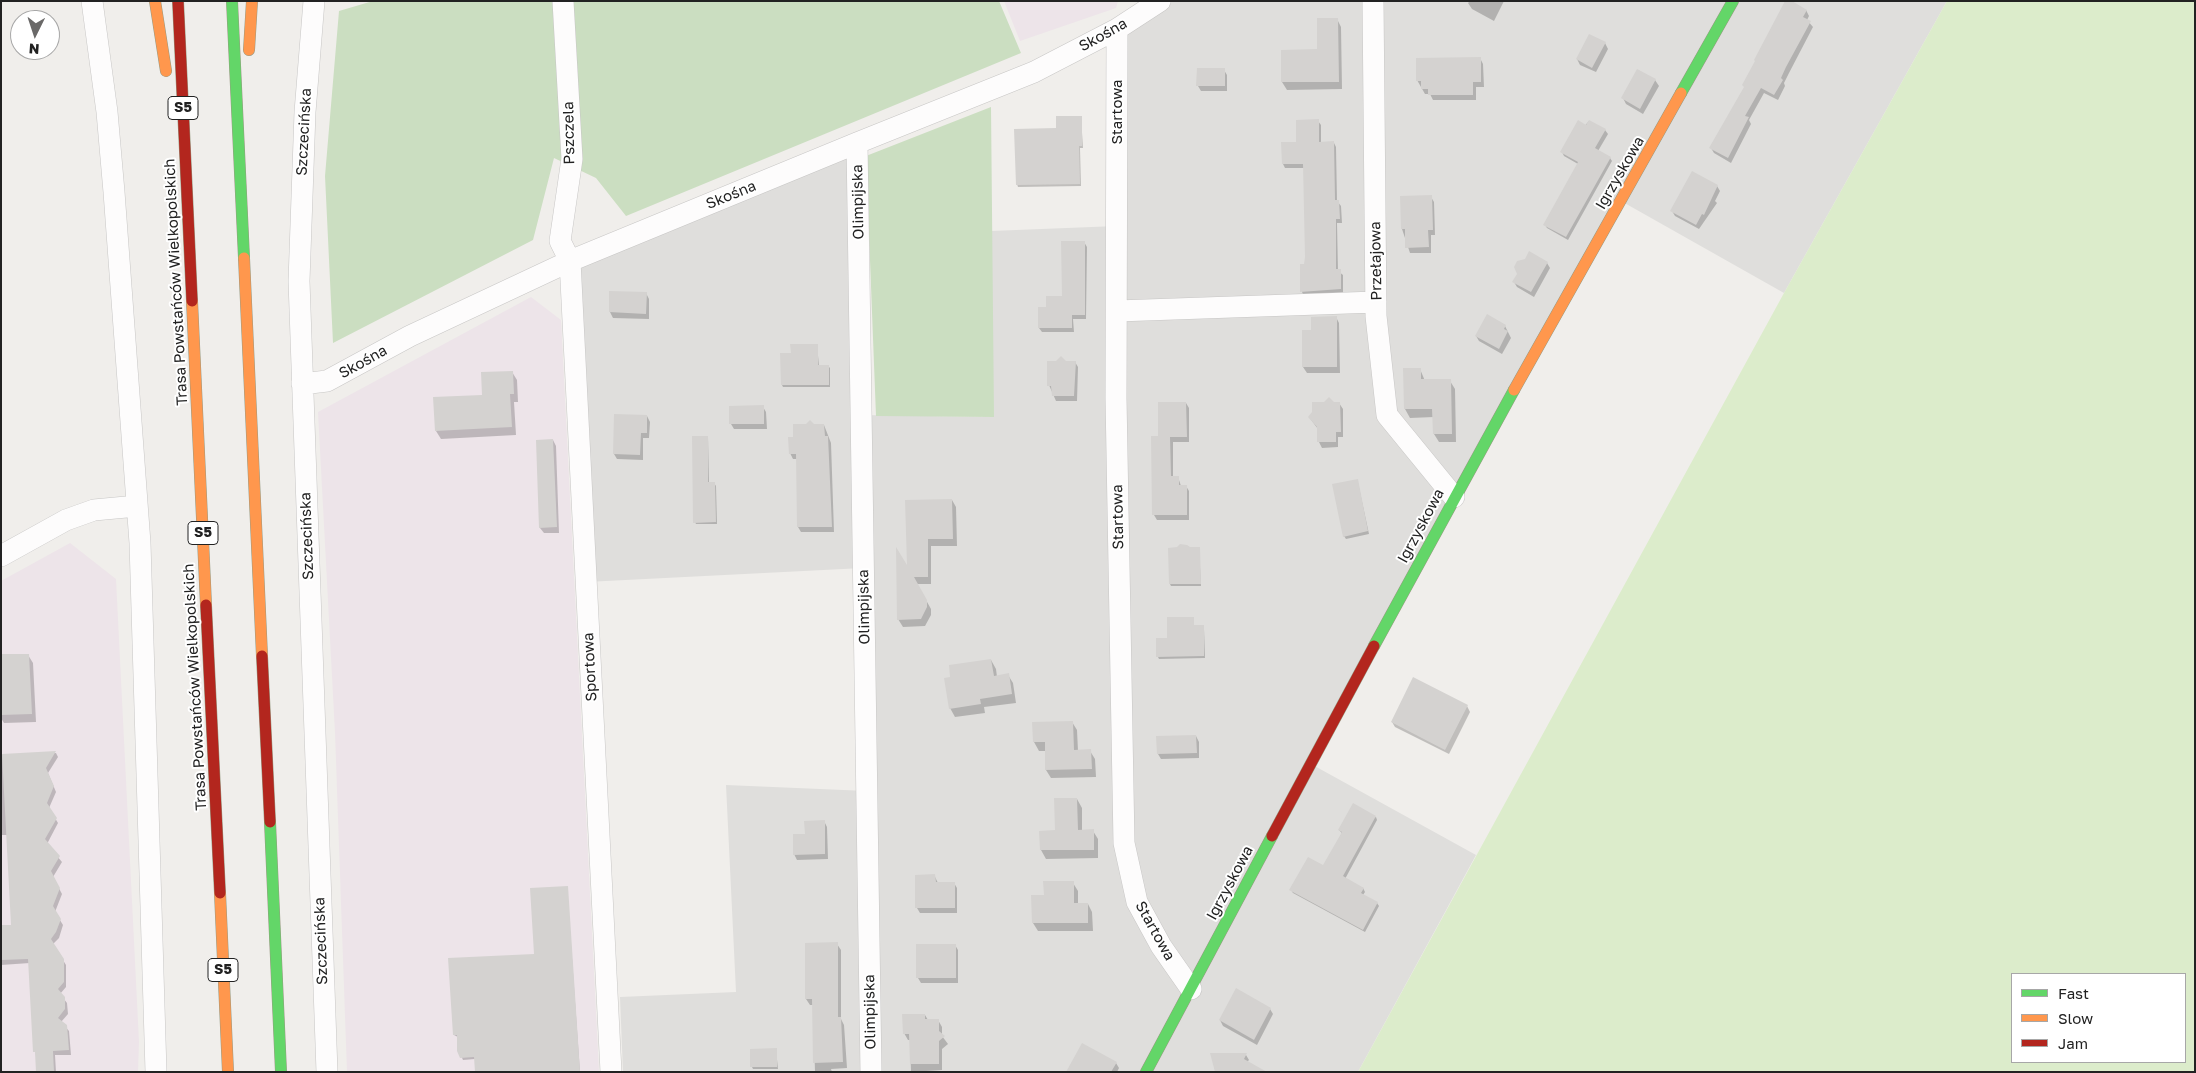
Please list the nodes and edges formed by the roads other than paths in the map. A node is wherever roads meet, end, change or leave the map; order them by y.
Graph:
1 (92, 1) edge
2 (155, 1) edge
3 (178, 1) edge
4 (232, 1) edge
5 (252, 1) edge
6 (314, 1) edge
7 (563, 1) edge
8 (1160, 1) edge
9 (1373, 1) edge
10 (1733, 1) edge
11 (1117, 29) junction
12 (249, 61) dead end
13 (248, 81) dead end
14 (168, 84) dead end
15 (171, 103) dead end
16 (857, 143) junction
17 (241, 196) junction
18 (187, 198) junction
19 (570, 261) junction
20 (1376, 302) junction
21 (1117, 311) junction
22 (302, 384) junction
23 (1454, 498) junction
24 (137, 506) junction
25 (1, 556) edge
26 (1191, 989) junction
27 (156, 1072) edge
28 (228, 1072) edge
29 (281, 1072) edge
30 (327, 1072) edge
31 (611, 1072) edge
32 (871, 1072) edge
33 (1146, 1072) edge

1 - 24 street
2 - 14 main road
3 - 18 main road, Trasa Powstańców Wielkopolskich / S5
4 - 17 main road
5 - 12 main road
6 - 22 street, Szczecińska
7 - 19 street, Pszczela
8 - 11 street, Skośna
9 - 20 street, Przełajowa
10 - 23 main road, Igrzyskowa
11 - 16 street, Skośna
11 - 21 street, Startowa
13 - 17 main road
15 - 18 main road
16 - 19 street, Skośna
16 - 32 street, Olimpijska
17 - 29 main road
18 - 28 main road, Trasa Powstańców Wielkopolskich / S5
19 - 22 street, Skośna
19 - 31 street, Sportowa
20 - 21 street
20 - 23 street, Przełajowa
21 - 26 street, Startowa
22 - 30 street, Szczecińska
23 - 26 main road, Igrzyskowa
24 - 25 street
24 - 27 street
26 - 33 main road, Igrzyskowa

